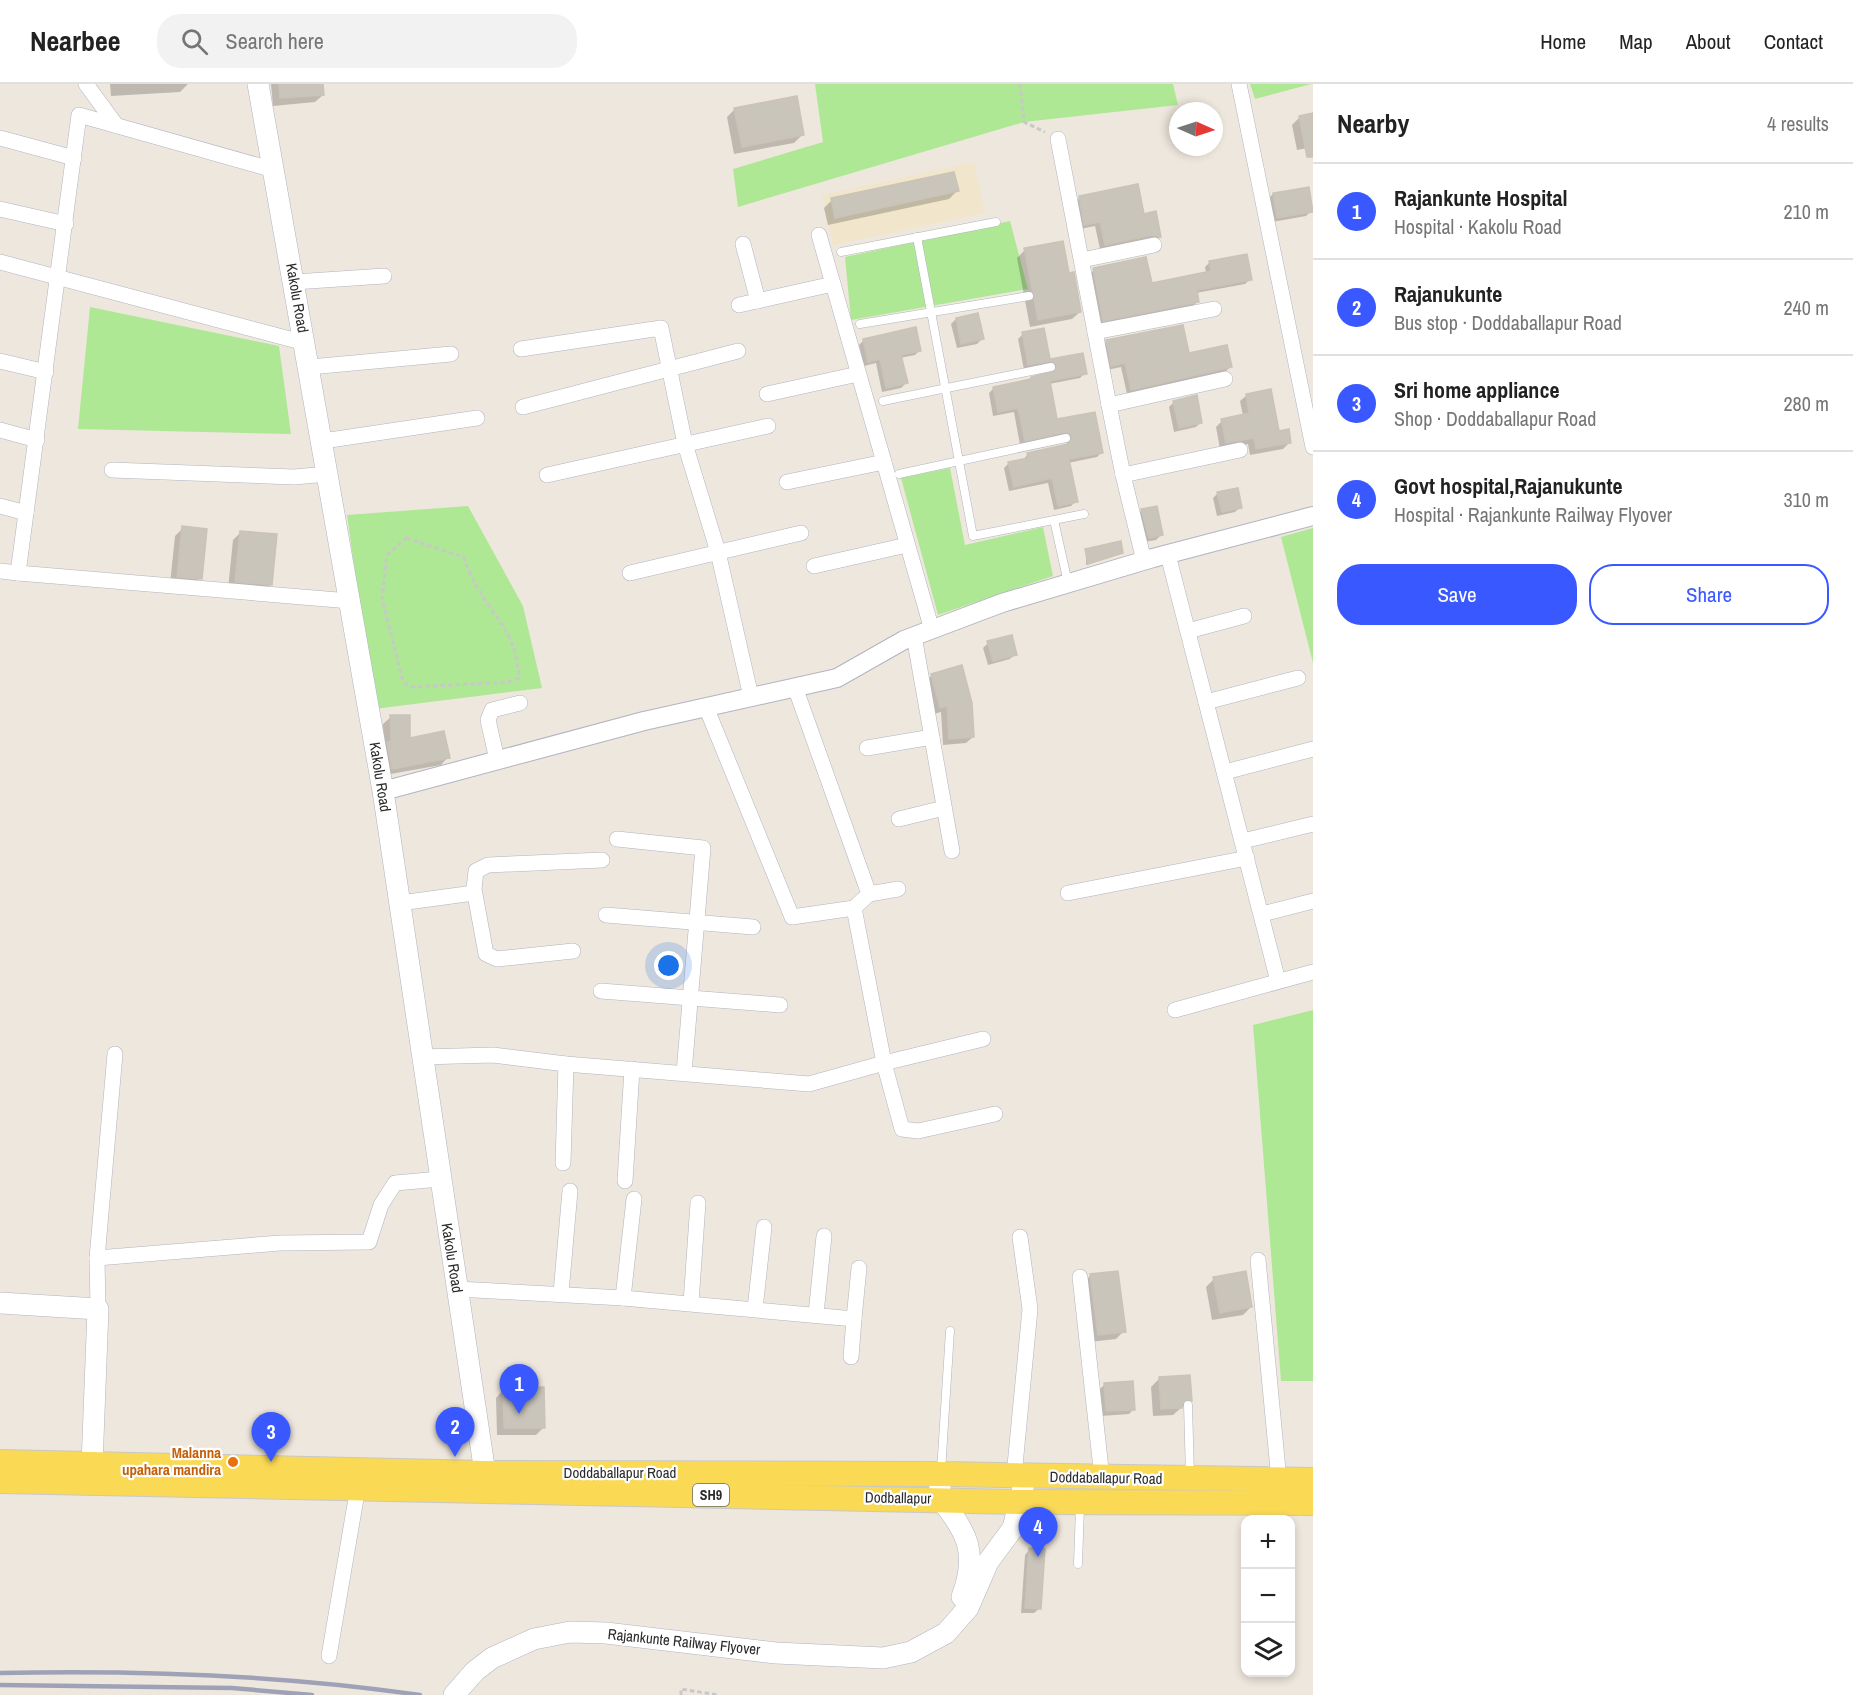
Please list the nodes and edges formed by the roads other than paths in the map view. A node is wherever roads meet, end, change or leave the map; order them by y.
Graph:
1 (86, 84) edge
2 (258, 84) edge
3 (1239, 84) edge
4 (116, 125) junction
5 (0, 138) edge
6 (1058, 138) road end
7 (74, 158) junction
8 (274, 170) junction
9 (0, 209) edge
10 (996, 222) dead end
11 (66, 224) junction
12 (819, 235) dead end
13 (917, 237) junction
14 (743, 244) dead end
15 (1154, 246) dead end
16 (841, 252) dead end
17 (1082, 260) junction
18 (0, 262) edge
19 (384, 276) dead end
20 (59, 278) junction
21 (294, 282) junction
22 (833, 284) junction
23 (1029, 296) dead end
24 (758, 300) junction
25 (739, 305) dead end
26 (1214, 309) dead end
27 (933, 312) junction
28 (860, 324) dead end
29 (1095, 332) junction
30 (305, 343) junction
31 (521, 349) dead end
32 (738, 351) dead end
33 (451, 354) dead end
34 (0, 361) edge
35 (310, 367) junction
36 (1051, 368) dead end
37 (672, 369) junction
38 (46, 372) junction
39 (858, 374) junction
40 (1225, 379) dead end
41 (946, 388) junction
42 (766, 394) dead end
43 (883, 401) dead end
44 (1109, 405) junction
45 (523, 407) dead end
46 (477, 418) dead end
47 (768, 426) dead end
48 (0, 430) edge
49 (1066, 438) dead end
50 (37, 440) junction
51 (323, 441) junction
52 (685, 444) junction
53 (1313, 447) edge
54 (1240, 450) dead end
55 (960, 461) junction
56 (884, 462) junction
57 (112, 470) dead end
58 (328, 474) junction
59 (899, 474) dead end
60 (547, 475) dead end
61 (1123, 475) junction
62 (787, 483) dead end
63 (0, 506) edge
64 (27, 513) junction
65 (1084, 514) dead end
66 (1313, 516) edge
67 (1054, 520) junction
68 (801, 533) dead end
69 (907, 544) junction
70 (718, 552) junction
71 (1168, 555) junction
72 (1144, 561) junction
73 (814, 566) dead end
74 (0, 571) edge
75 (18, 573) junction
76 (630, 573) dead end
77 (1068, 583) junction
78 (350, 601) junction
79 (1244, 616) dead end
80 (932, 630) junction
81 (1188, 631) junction
82 (914, 636) junction
83 (1298, 678) dead end
84 (795, 687) junction
85 (751, 697) junction
86 (1206, 702) junction
87 (520, 703) dead end
88 (706, 707) junction
89 (932, 737) junction
90 (867, 748) dead end
91 (1313, 749) edge
92 (497, 760) junction
93 (1225, 772) junction
94 (383, 791) junction
95 (944, 808) junction
96 (899, 819) dead end
97 (1313, 824) edge
98 (617, 839) dead end
99 (1243, 841) junction
100 (952, 851) dead end
101 (1247, 858) junction
102 (602, 860) dead end
103 (898, 889) dead end
104 (474, 893) junction
105 (1068, 893) dead end
106 (869, 894) junction
107 (1313, 901) edge
108 (399, 903) junction
109 (854, 908) junction
110 (1262, 914) junction
111 (606, 915) dead end
112 (696, 923) junction
113 (753, 927) dead end
114 (573, 951) dead end
115 (1313, 972) edge
116 (1278, 981) junction
117 (602, 991) dead end
118 (690, 998) junction
119 (780, 1005) dead end
120 (1175, 1010) dead end
121 (983, 1039) dead end
122 (115, 1054) dead end
123 (422, 1057) junction
124 (884, 1063) junction
125 (566, 1064) junction
126 (632, 1069) junction
127 (684, 1073) junction
128 (995, 1114) dead end
129 (562, 1163) dead end
130 (440, 1179) junction
131 (626, 1181) dead end
132 (570, 1191) dead end
133 (634, 1199) dead end
134 (698, 1203) dead end
135 (764, 1227) dead end
136 (824, 1236) dead end
137 (1020, 1236) dead end
138 (97, 1258) junction
139 (1258, 1260) dead end
140 (859, 1268) dead end
141 (1080, 1277) dead end
142 (457, 1289) junction
143 (561, 1293) junction
144 (623, 1298) junction
145 (0, 1303) edge
146 (691, 1303) junction
147 (98, 1309) junction
148 (755, 1309) junction
149 (816, 1314) junction
150 (854, 1318) junction
151 (950, 1331) dead end
152 (851, 1356) dead end
153 (1188, 1405) dead end
154 (0, 1462) edge
155 (93, 1473) junction
156 (940, 1474) junction
157 (1020, 1476) junction
158 (359, 1478) junction
159 (1102, 1479) junction
160 (1191, 1479) junction
161 (1279, 1480) junction
162 (1313, 1480) edge
163 (0, 1481) edge
164 (484, 1483) junction
165 (940, 1499) junction
166 (1021, 1502) junction
167 (1080, 1502) junction
168 (1313, 1503) edge
169 (1078, 1564) dead end
170 (931, 1641) junction
171 (329, 1656) dead end
172 (454, 1695) edge

1 - 4 street
2 - 8 main road, Kakolu Road
3 - 53 street
4 - 7 street
4 - 8 street
5 - 7 street
6 - 17 street
7 - 11 street
8 - 21 main road, Kakolu Road
9 - 11 street
10 - 13 lane
11 - 20 street
12 - 22 street
13 - 16 lane
13 - 27 lane
14 - 24 street
15 - 17 street
17 - 29 street
18 - 20 street
19 - 21 street
20 - 30 street
20 - 38 street
21 - 30 main road, Kakolu Road
22 - 24 street
22 - 39 street
23 - 27 lane
24 - 25 street
26 - 29 street
27 - 28 lane
27 - 41 lane
29 - 44 street
30 - 35 main road, Kakolu Road
31 - 37 street
32 - 37 street
33 - 35 street
34 - 38 street
35 - 51 main road, Kakolu Road
36 - 41 lane
37 - 45 street
37 - 52 street
38 - 50 street
39 - 42 street
39 - 56 street
40 - 44 street
41 - 43 lane
41 - 55 lane
44 - 61 street
46 - 51 street
47 - 52 street
48 - 50 street
49 - 55 lane
50 - 64 street
51 - 58 main road, Kakolu Road
52 - 60 street
52 - 70 street
54 - 61 street
55 - 59 lane
55 - 67 lane
56 - 62 street
56 - 69 street
57 - 58 street
58 - 78 main road, Kakolu Road
61 - 72 street
63 - 64 street
64 - 75 street
65 - 67 lane
66 - 71 street
67 - 77 lane
68 - 70 street
69 - 73 street
69 - 80 street
70 - 76 street
70 - 85 street
71 - 72 street
71 - 81 street
72 - 77 street
74 - 75 street
75 - 78 street
77 - 80 street
78 - 94 main road, Kakolu Road
79 - 81 street
80 - 82 street
81 - 86 street
82 - 84 street
82 - 89 street
83 - 86 street
84 - 85 street
84 - 106 street
85 - 88 street
86 - 93 street
87 - 92 street
88 - 92 street
88 - 109 street
89 - 90 street
89 - 95 street
91 - 93 street
92 - 94 street
93 - 99 street
94 - 108 main road, Kakolu Road
95 - 96 street
95 - 100 street
97 - 99 street
98 - 112 street
99 - 101 street
101 - 105 street
101 - 110 street
102 - 104 street
103 - 106 street
104 - 108 street
104 - 114 street
106 - 109 street
107 - 110 street
108 - 123 main road, Kakolu Road
109 - 124 street
110 - 116 street
111 - 112 street
112 - 113 street
112 - 118 street
115 - 116 street
116 - 120 street
117 - 118 street
118 - 119 street
118 - 127 street
121 - 124 street
122 - 138 street
123 - 125 street
123 - 130 main road, Kakolu Road
124 - 127 street
124 - 128 street
125 - 126 street
125 - 129 street
126 - 127 street
126 - 131 street
130 - 138 street
130 - 142 main road, Kakolu Road
132 - 143 street
133 - 144 street
134 - 146 street
135 - 148 street
136 - 149 street
137 - 157 street
138 - 147 street
139 - 161 street
140 - 150 street
141 - 159 street
142 - 143 street
142 - 164 main road, Kakolu Road
143 - 144 street
144 - 146 street
145 - 147 main road
146 - 148 street
147 - 155 main road
148 - 149 street
149 - 150 street
150 - 152 street
151 - 156 lane
153 - 160 lane
154 - 155 main road, Doddaballapur Road / SH9
155 - 158 main road, Doddaballapur Road / SH9
155 - 163 main road, Doddaballapur Road / SH9
156 - 157 main road, Doddaballapur Road / SH9
156 - 164 main road, Doddaballapur Road / SH9
156 - 165 main road
157 - 159 main road, Doddaballapur Road / SH9
157 - 166 main road, Rajankunte Railway Flyover
158 - 164 main road, Doddaballapur Road / SH9
158 - 171 street
159 - 160 main road, Doddaballapur Road / SH9
160 - 161 main road, Doddaballapur Road / SH9
161 - 162 main road, Doddaballapur Road / SH9
164 - 165 main road, Dodballapur / SH9
165 - 166 main road, Dodballapur / SH9
165 - 170 main road, Rajankunte Railway Flyover
166 - 167 main road, Dodballapur / SH9
166 - 170 main road, Rajankunte Railway Flyover
167 - 168 main road, Dodballapur / SH9
167 - 169 lane
170 - 172 main road, Rajankunte Railway Flyover

